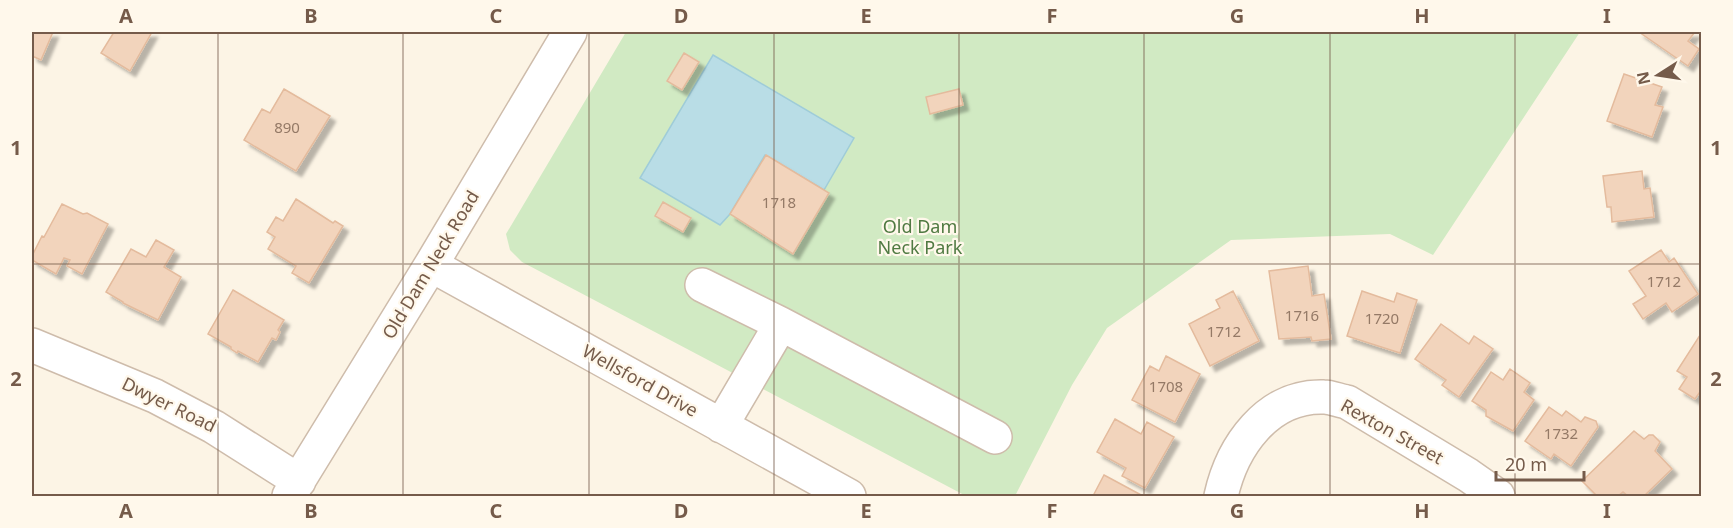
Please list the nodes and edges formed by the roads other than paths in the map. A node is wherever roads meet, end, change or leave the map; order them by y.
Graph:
1 (570, 32) edge
2 (431, 265) junction
3 (702, 285) dead end
4 (782, 324) junction
5 (32, 345) edge
6 (721, 426) junction
7 (995, 437) dead end
8 (294, 489) edge
9 (849, 496) edge
10 (1221, 496) edge
11 (1498, 496) edge

1 - 2 street, Old Dam Neck Road
2 - 6 street, Wellsford Drive
2 - 8 street, Old Dam Neck Road
3 - 4 street
4 - 6 street
4 - 7 street
5 - 8 street, Dwyer Road
6 - 9 street, Wellsford Drive
10 - 11 street, Rexton Street

